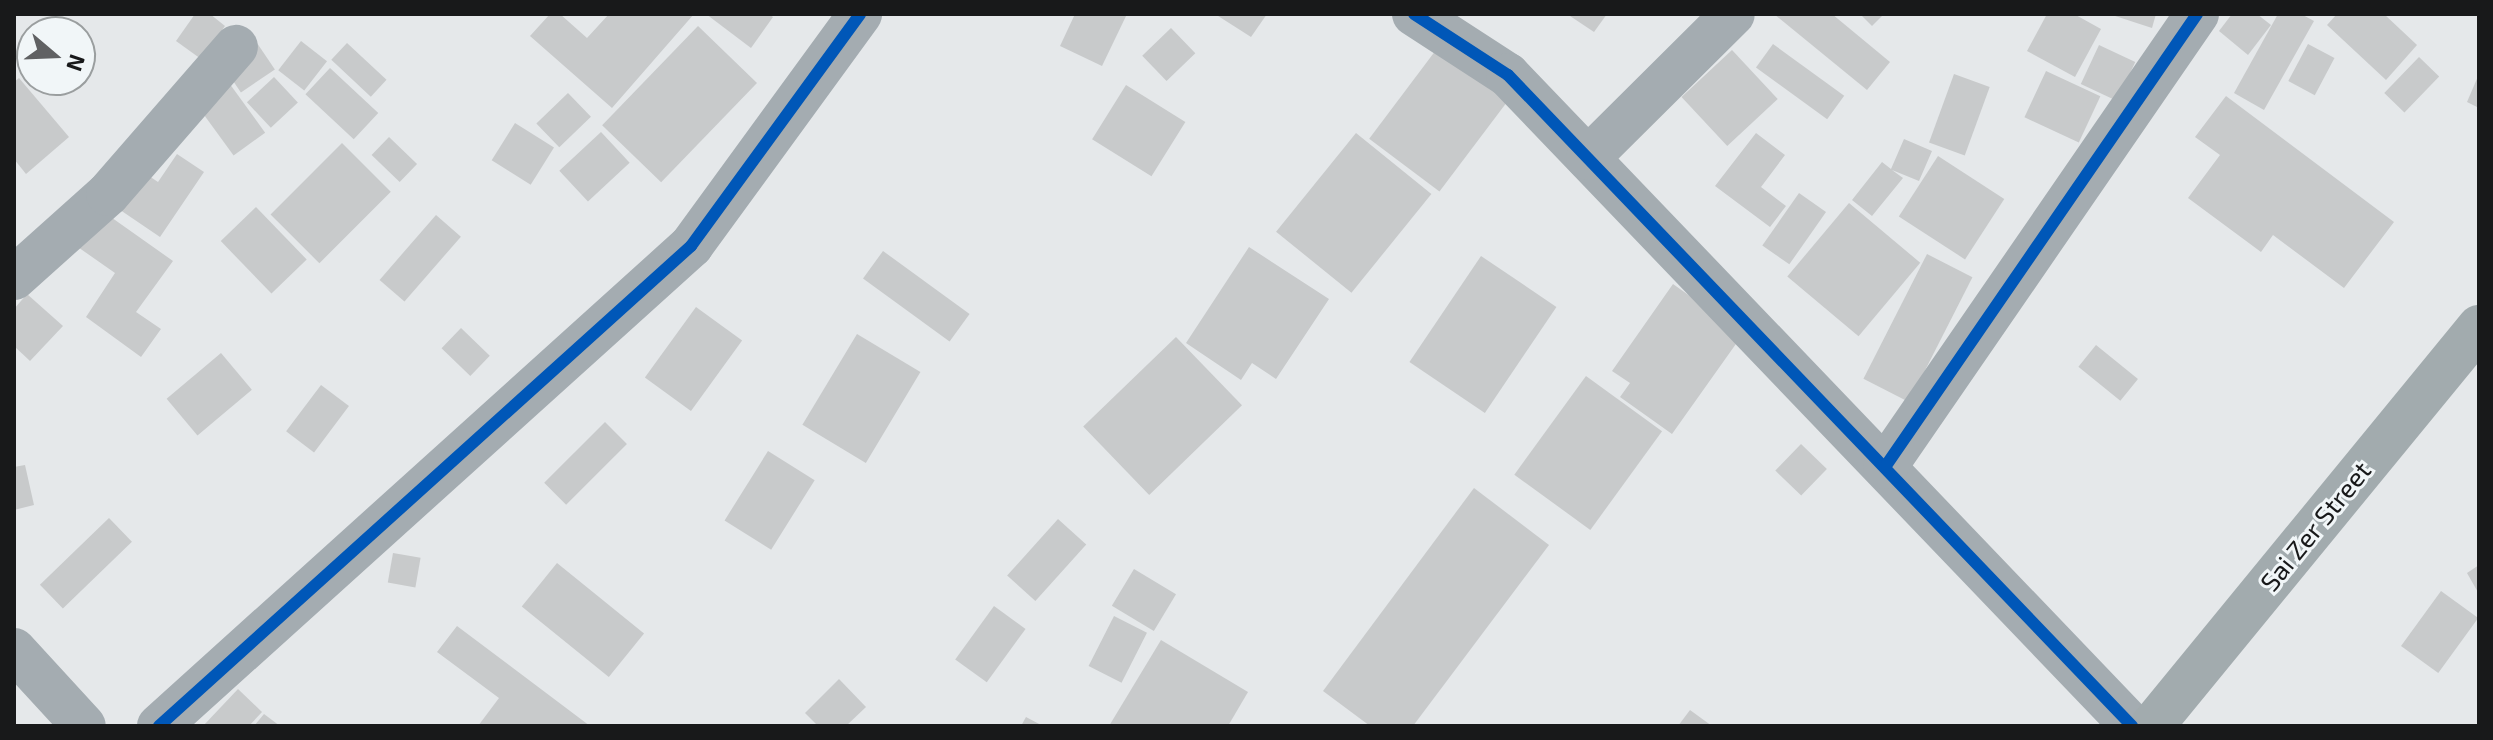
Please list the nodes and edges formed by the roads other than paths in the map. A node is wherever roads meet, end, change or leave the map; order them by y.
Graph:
1 (860, 14) edge
2 (1414, 14) edge
3 (1733, 14) edge
4 (2197, 14) edge
5 (236, 47) dead end
6 (1588, 158) junction
7 (14, 278) edge
8 (2479, 327) edge
9 (1885, 467) junction
10 (14, 650) edge
11 (84, 726) edge
12 (159, 726) edge
13 (2132, 726) edge
14 (2152, 726) edge

1 - 12 street
2 - 6 street
3 - 6 street
4 - 9 street
5 - 7 street
6 - 9 street
8 - 14 highway, Sai Zer Street
9 - 13 street
10 - 11 street

